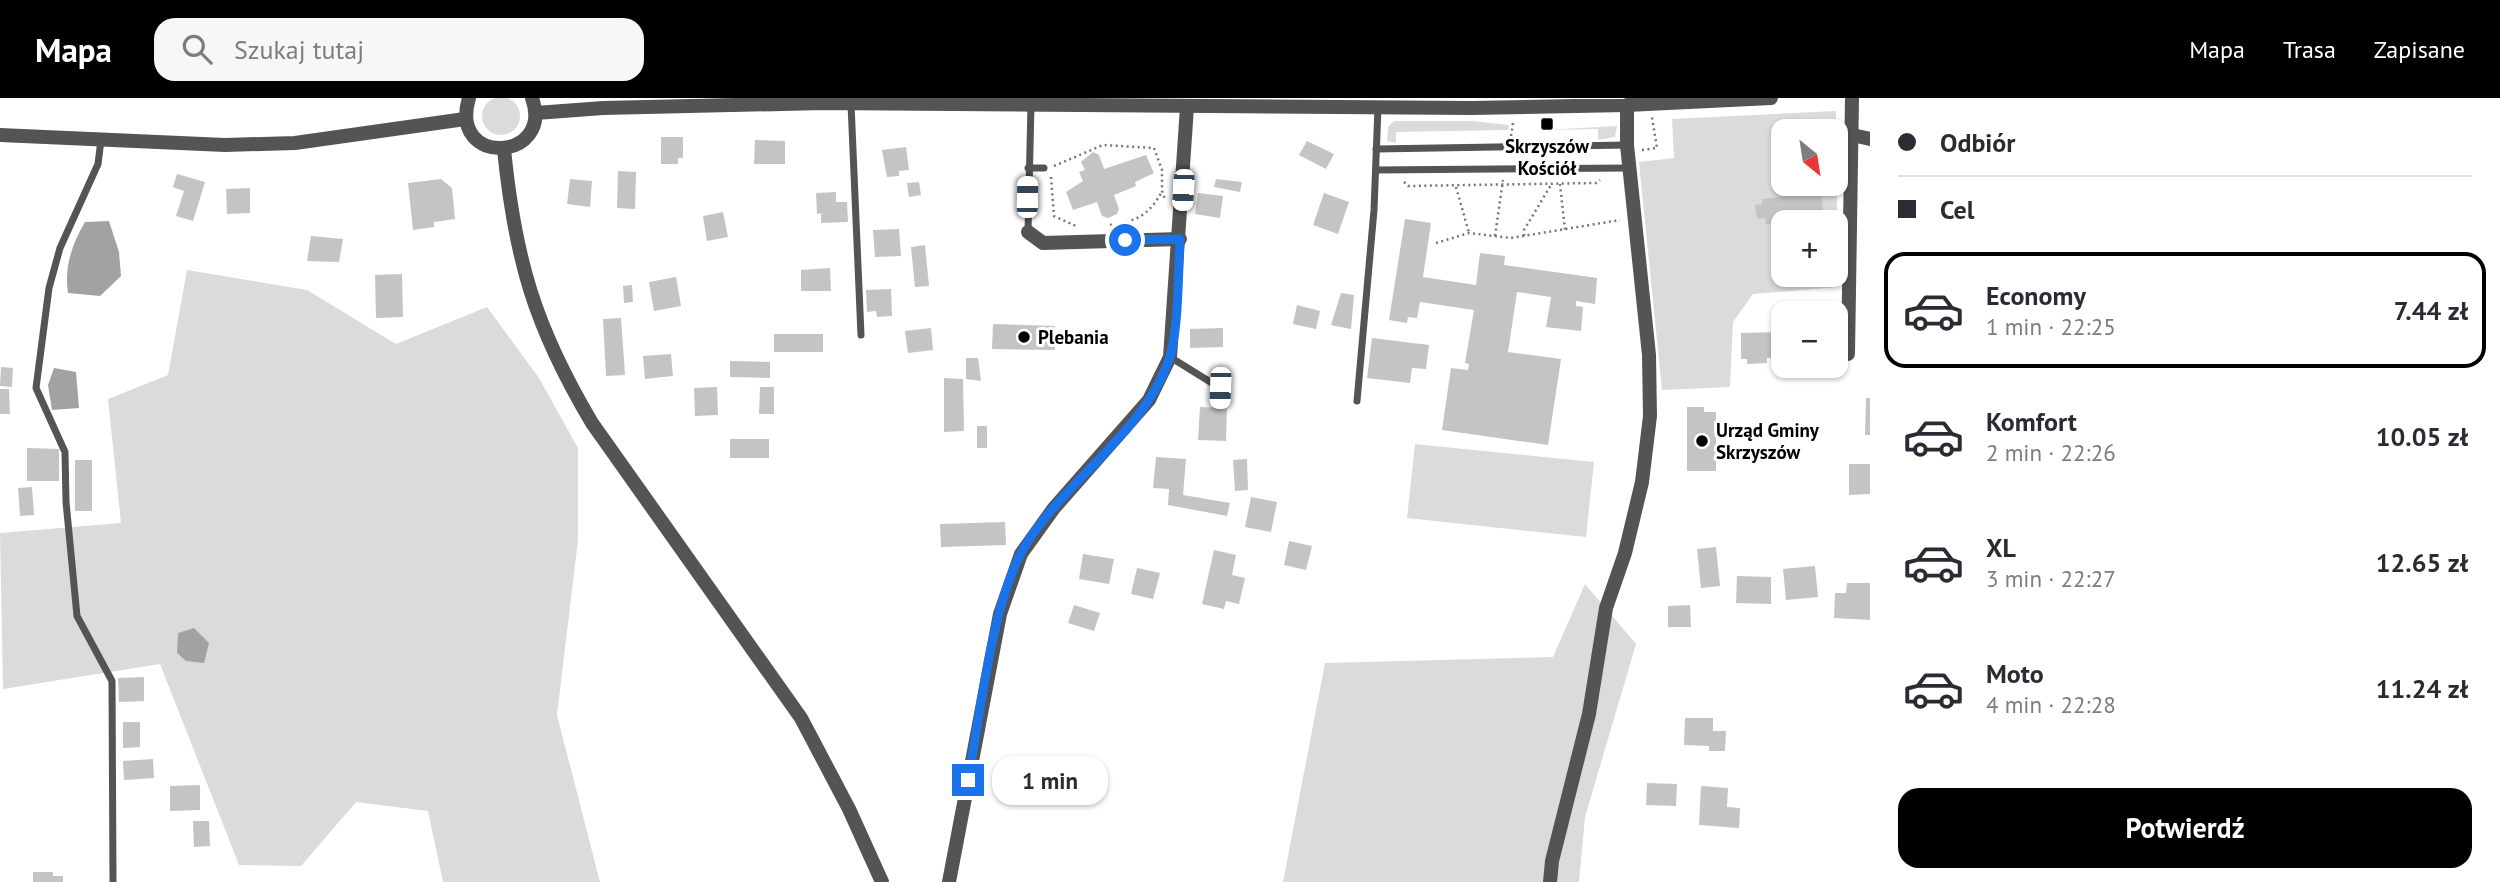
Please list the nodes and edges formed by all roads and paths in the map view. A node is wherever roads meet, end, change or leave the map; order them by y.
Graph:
1 (469, 98) edge
2 (532, 98) edge
3 (1770, 98) edge
4 (1852, 98) edge
5 (603, 103) edge
6 (851, 104) junction
7 (1031, 105) junction
8 (1627, 106) junction
9 (1187, 107) junction
10 (1378, 107) junction
11 (536, 113) junction
12 (1651, 116) dead end
13 (465, 119) junction
14 (0, 135) edge
15 (1852, 135) junction
16 (1870, 139) edge
17 (101, 140) junction
18 (1631, 148) junction
19 (504, 149) junction
20 (1376, 149) junction
21 (1028, 167) junction
22 (1044, 167) dead end
23 (1630, 167) junction
24 (1376, 170) junction
25 (1398, 175) dead end
26 (1605, 175) dead end
27 (1560, 184) junction
28 (1551, 185) junction
29 (1502, 186) junction
30 (1456, 187) junction
31 (1624, 215) dead end
32 (1104, 225) dead end
33 (1079, 228) dead end
34 (1564, 230) junction
35 (1028, 232) joint
36 (1469, 233) junction
37 (1495, 236) junction
38 (1524, 236) junction
39 (1180, 239) junction
40 (1436, 243) dead end
41 (861, 335) dead end
42 (1848, 354) dead end
43 (1170, 357) junction
44 (1357, 401) dead end
45 (1219, 404) dead end
46 (113, 882) edge
47 (882, 882) edge
48 (949, 882) edge
49 (1550, 882) edge

1 - 13 street
2 - 11 street
3 - 8 street
4 - 15 street
5 - 6 street
5 - 11 street
6 - 7 street
6 - 41 lane
7 - 9 street
7 - 21 lane
8 - 10 street
8 - 18 street
9 - 10 street
9 - 39 street
10 - 20 lane
11 - 19 street
12 - 18 path
13 - 17 street
13 - 19 street
14 - 17 street
15 - 16 street
15 - 42 street
17 - 46 lane
18 - 20 lane
18 - 23 street
19 - 47 street
20 - 24 lane
21 - 22 lane
21 - 35 lane
23 - 24 lane
23 - 49 street
24 - 44 lane
25 - 30 path
26 - 27 path
27 - 28 path
27 - 34 path
28 - 29 path
28 - 38 path
29 - 30 path
29 - 37 path
30 - 36 path
31 - 34 path
32 - 33 path
34 - 38 path
35 - 39 street
36 - 37 path
36 - 40 path
37 - 38 path
39 - 43 street
43 - 45 lane
43 - 48 street

